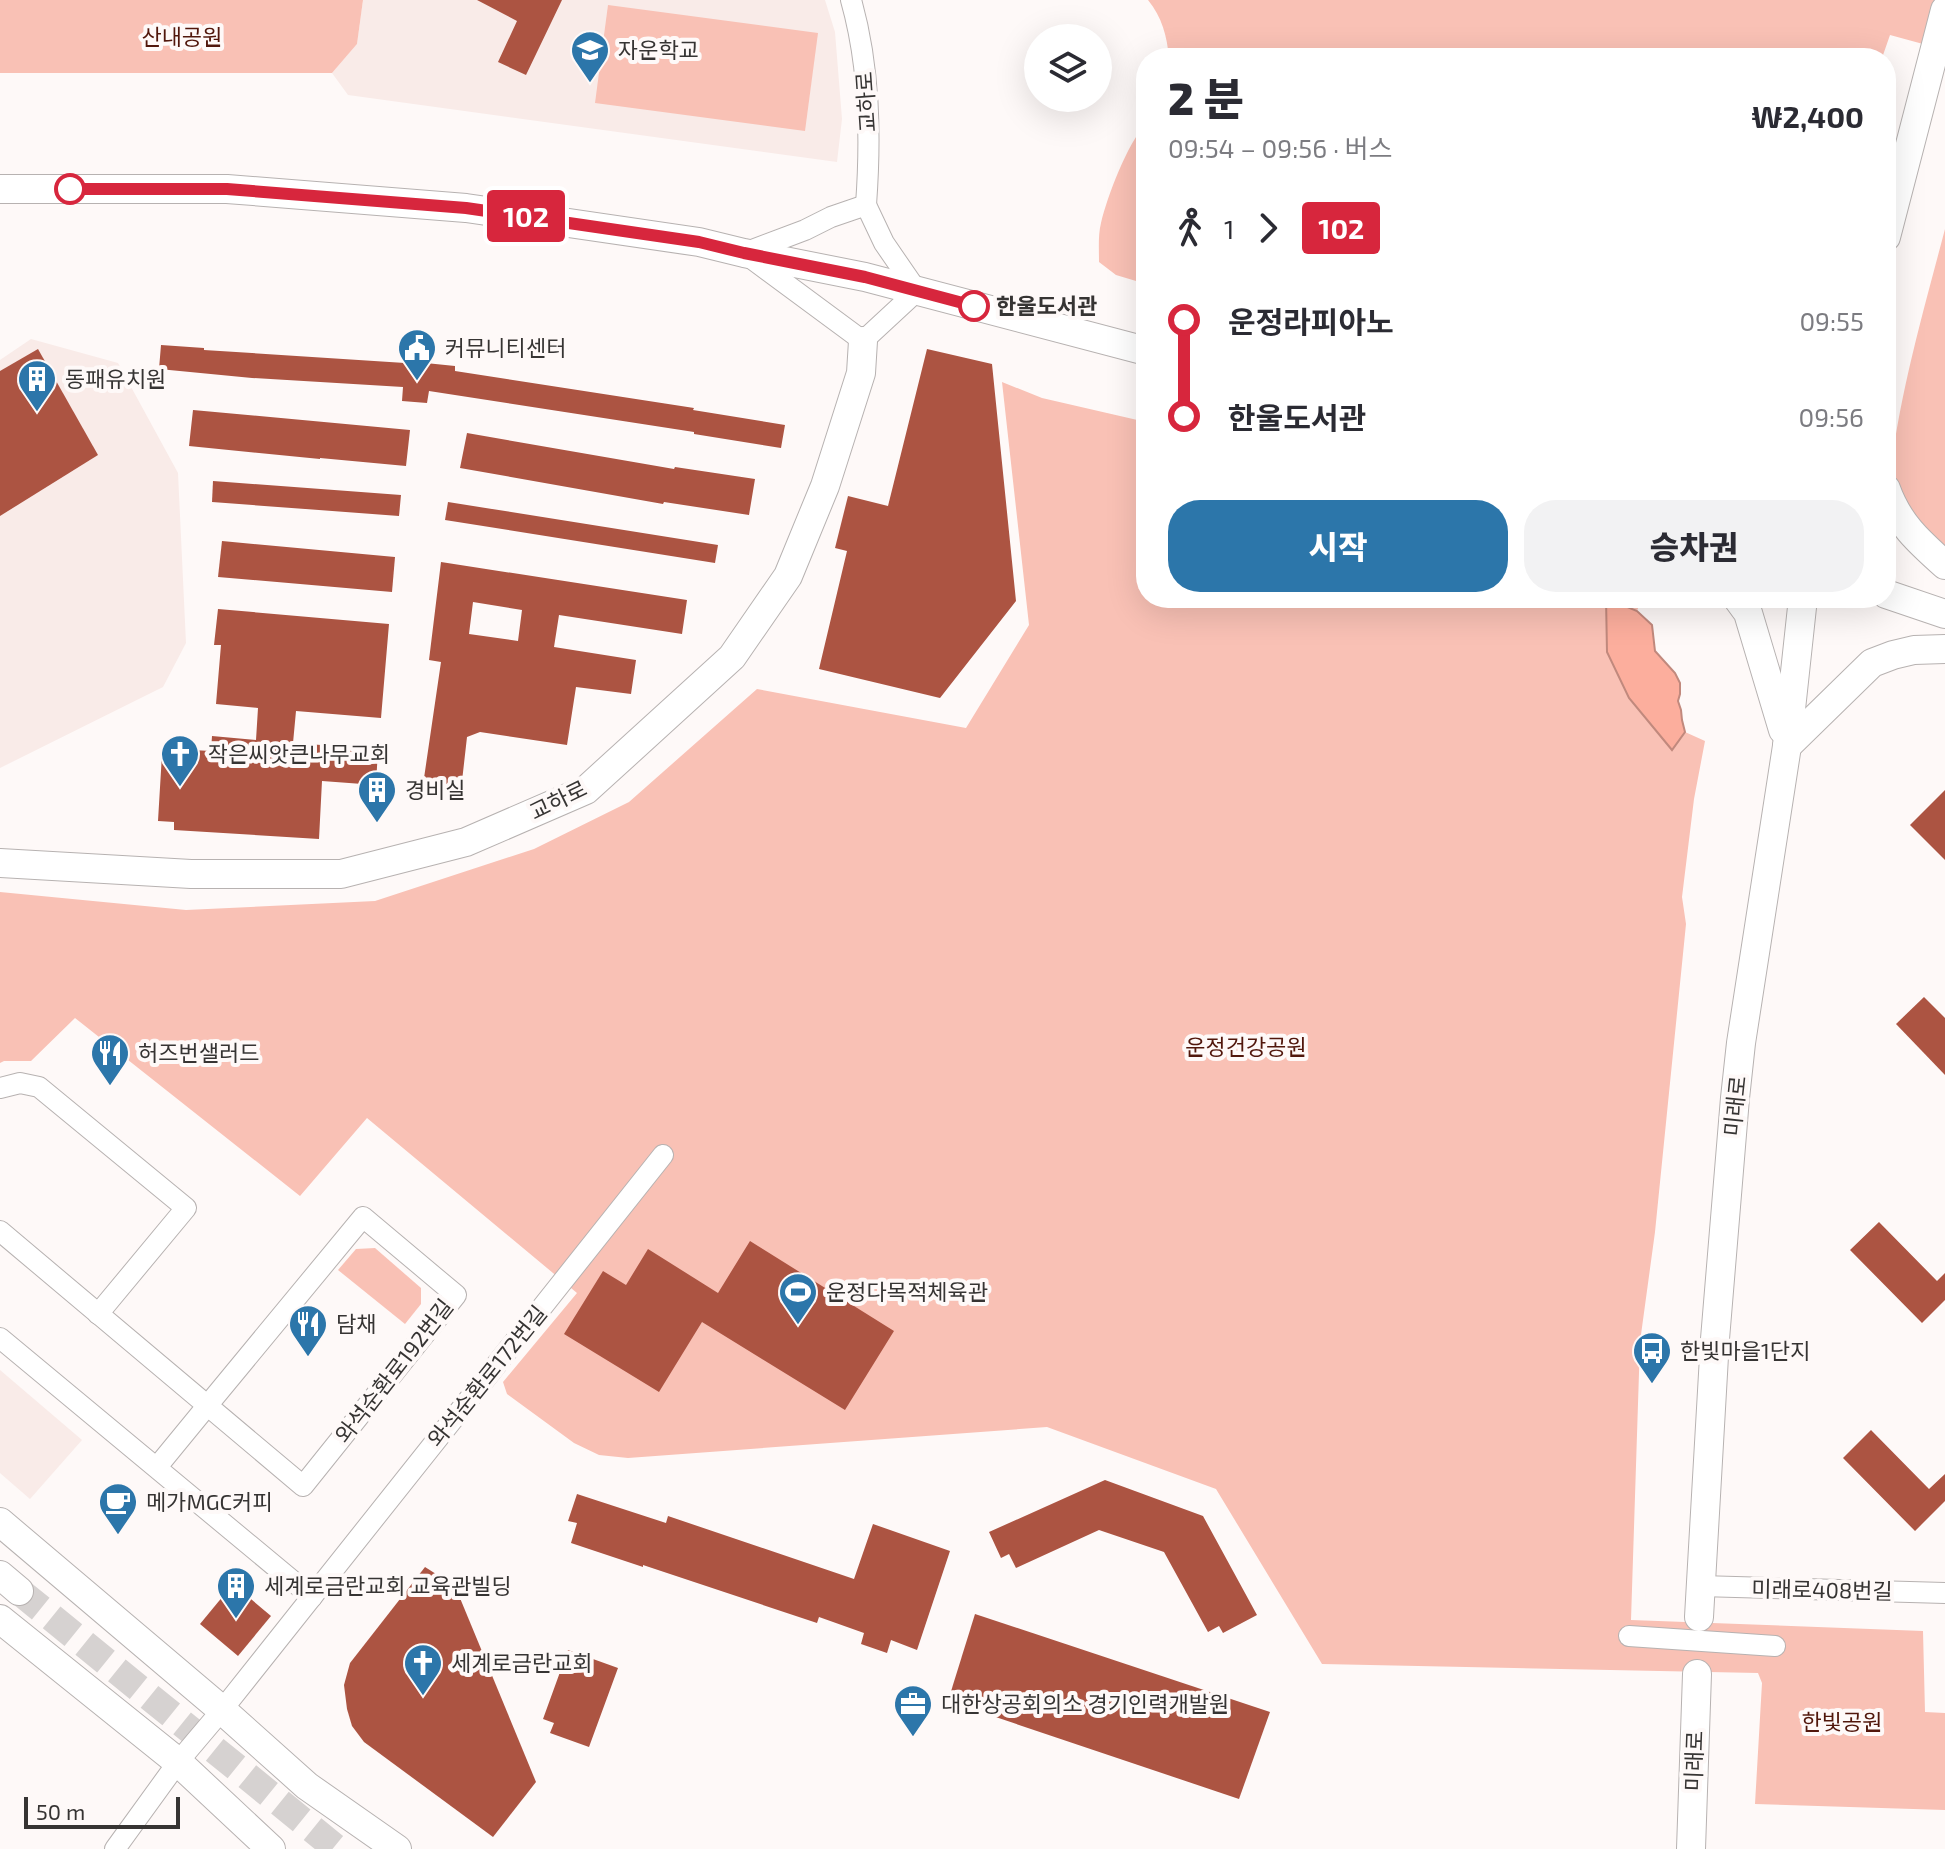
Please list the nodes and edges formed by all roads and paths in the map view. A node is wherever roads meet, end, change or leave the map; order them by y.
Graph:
1 (851, 0) edge
2 (1945, 10) edge
3 (0, 189) edge
4 (1896, 198) edge
5 (866, 205) junction
6 (744, 253) junction
7 (917, 291) junction
8 (863, 341) junction
9 (1136, 348) edge
10 (1896, 512) edge
11 (1945, 565) edge
12 (1896, 597) edge
13 (1744, 608) edge
14 (1802, 608) edge
15 (1945, 614) edge
16 (1945, 649) edge
17 (1787, 746) junction
18 (0, 863) edge
19 (0, 1088) edge
20 (663, 1155) dead end
21 (0, 1231) edge
22 (98, 1314) junction
23 (0, 1338) edge
24 (207, 1406) junction
25 (157, 1467) junction
26 (0, 1522) edge
27 (1700, 1586) junction
28 (1945, 1593) edge
29 (312, 1597) junction
30 (1699, 1617) dead end
31 (0, 1619) edge
32 (1629, 1636) dead end
33 (1775, 1646) dead end
34 (1697, 1674) dead end
35 (222, 1710) junction
36 (178, 1762) junction
37 (115, 1849) edge
38 (271, 1849) edge
39 (397, 1849) edge
40 (1691, 1849) edge

1 - 5 street, 교하로
2 - 4 street
3 - 6 street
5 - 6 street
5 - 7 street
6 - 7 street
6 - 8 street
7 - 8 street
7 - 9 street
8 - 18 street, 교하로
10 - 11 street
12 - 15 street
13 - 17 street
14 - 17 street, 미래로
16 - 17 street
17 - 27 street, 미래로
19 - 22 street
20 - 29 street, 와석순환로172번길
21 - 22 street, 와석순환로192번길
22 - 24 street, 와석순환로192번길
23 - 25 street
24 - 24 street, 와석순환로192번길
24 - 25 street, 와석순환로192번길
25 - 29 street
26 - 35 street
27 - 28 street, 미래로408번길
27 - 30 street, 미래로
29 - 35 street, 와석순환로172번길
31 - 36 street
32 - 33 street
34 - 40 street, 미래로
35 - 36 street, 와석순환로172번길
35 - 39 street
36 - 37 street, 와석순환로172번길
36 - 38 street

